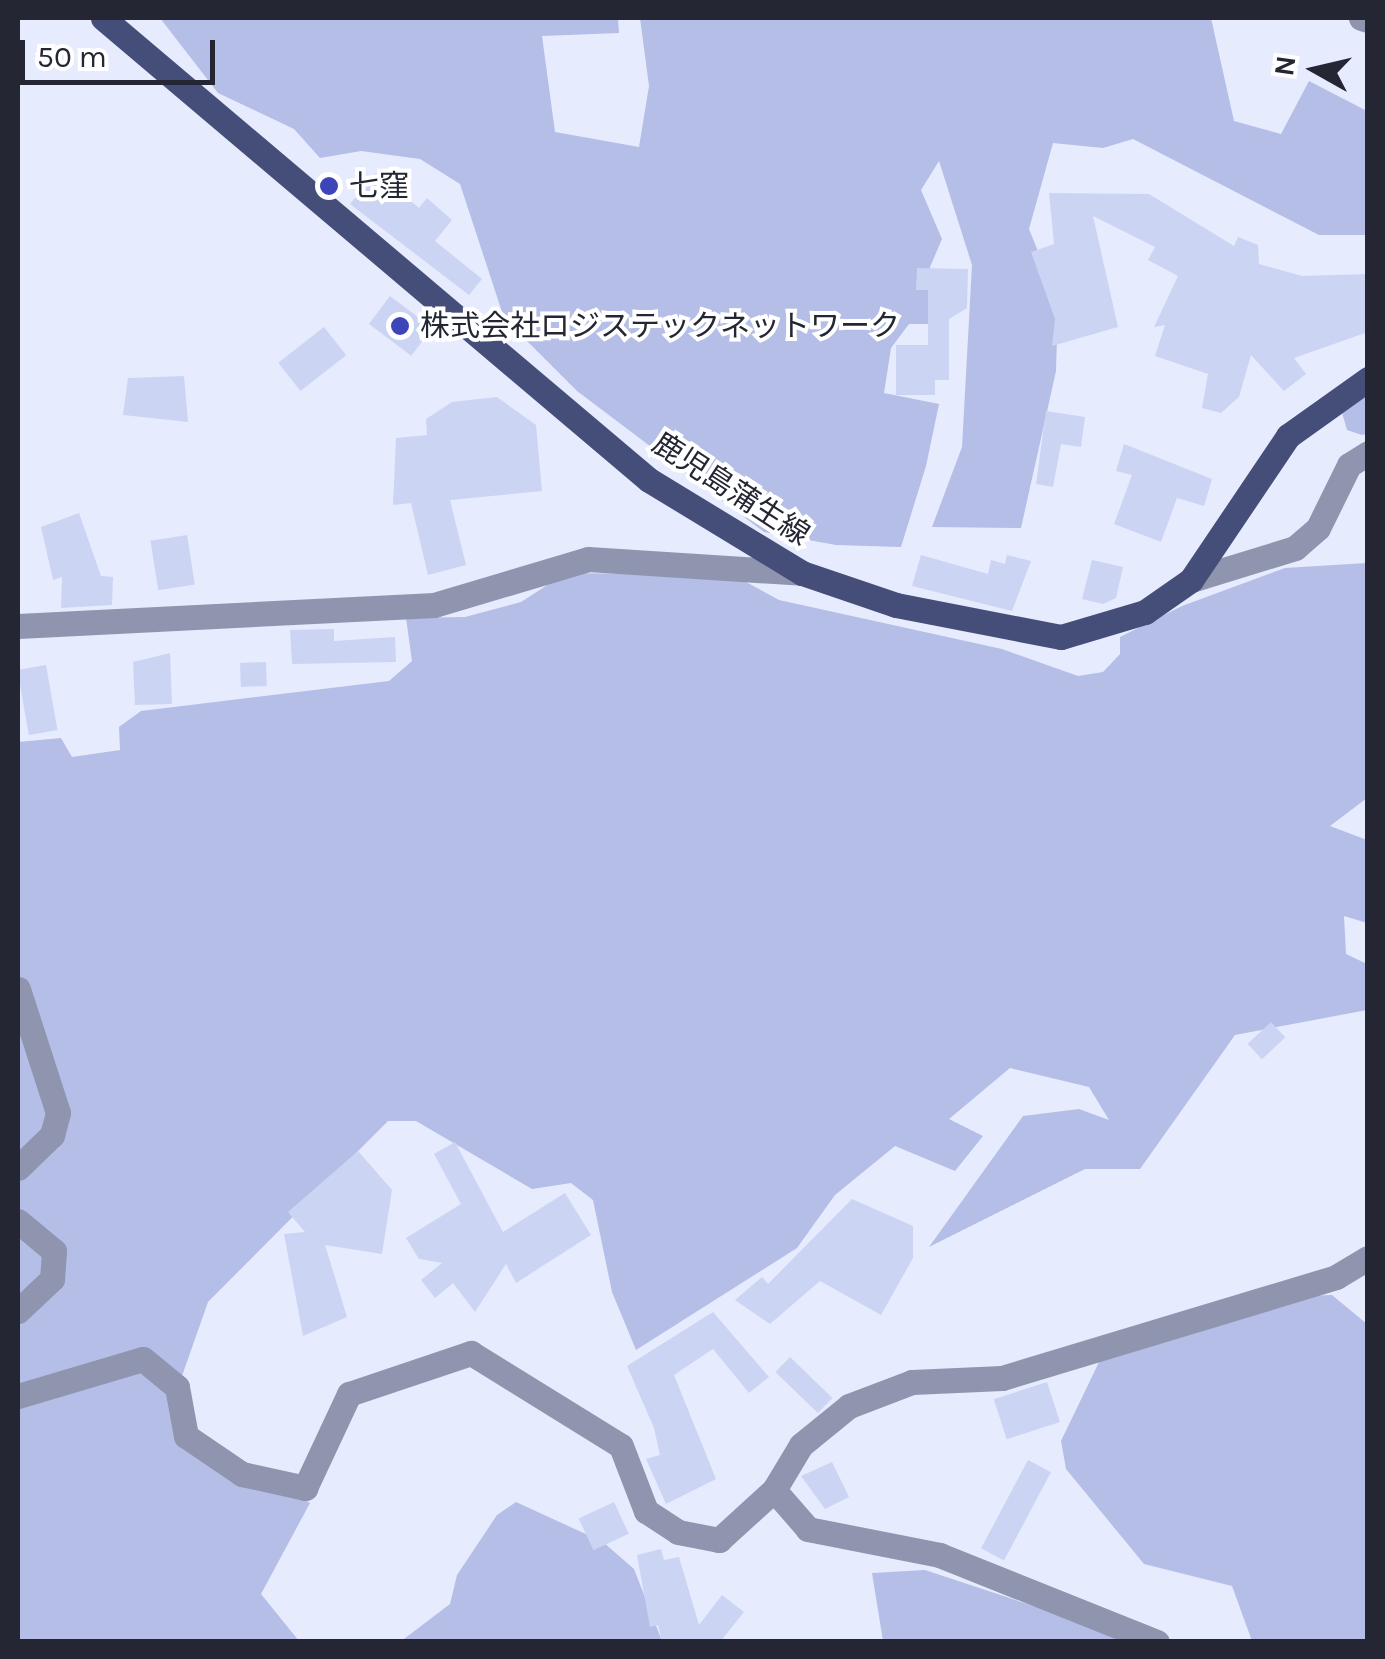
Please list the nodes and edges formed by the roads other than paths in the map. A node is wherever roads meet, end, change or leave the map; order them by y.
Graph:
1 (103, 18) edge
2 (1368, 379) edge
3 (1368, 453) edge
4 (802, 573) junction
5 (1191, 580) junction
6 (18, 626) edge
7 (18, 989) edge
8 (18, 1168) edge
9 (18, 1222) edge
10 (1368, 1258) edge
11 (18, 1310) edge
12 (18, 1396) edge
13 (774, 1490) junction
14 (1157, 1642) edge

1 - 4 main road, 鹿児島蒲生線
2 - 5 main road, 鹿児島蒲生線
3 - 5 street
4 - 5 main road, 鹿児島蒲生線
4 - 6 street
7 - 8 street
9 - 11 street
10 - 13 street
12 - 13 street
13 - 14 street

